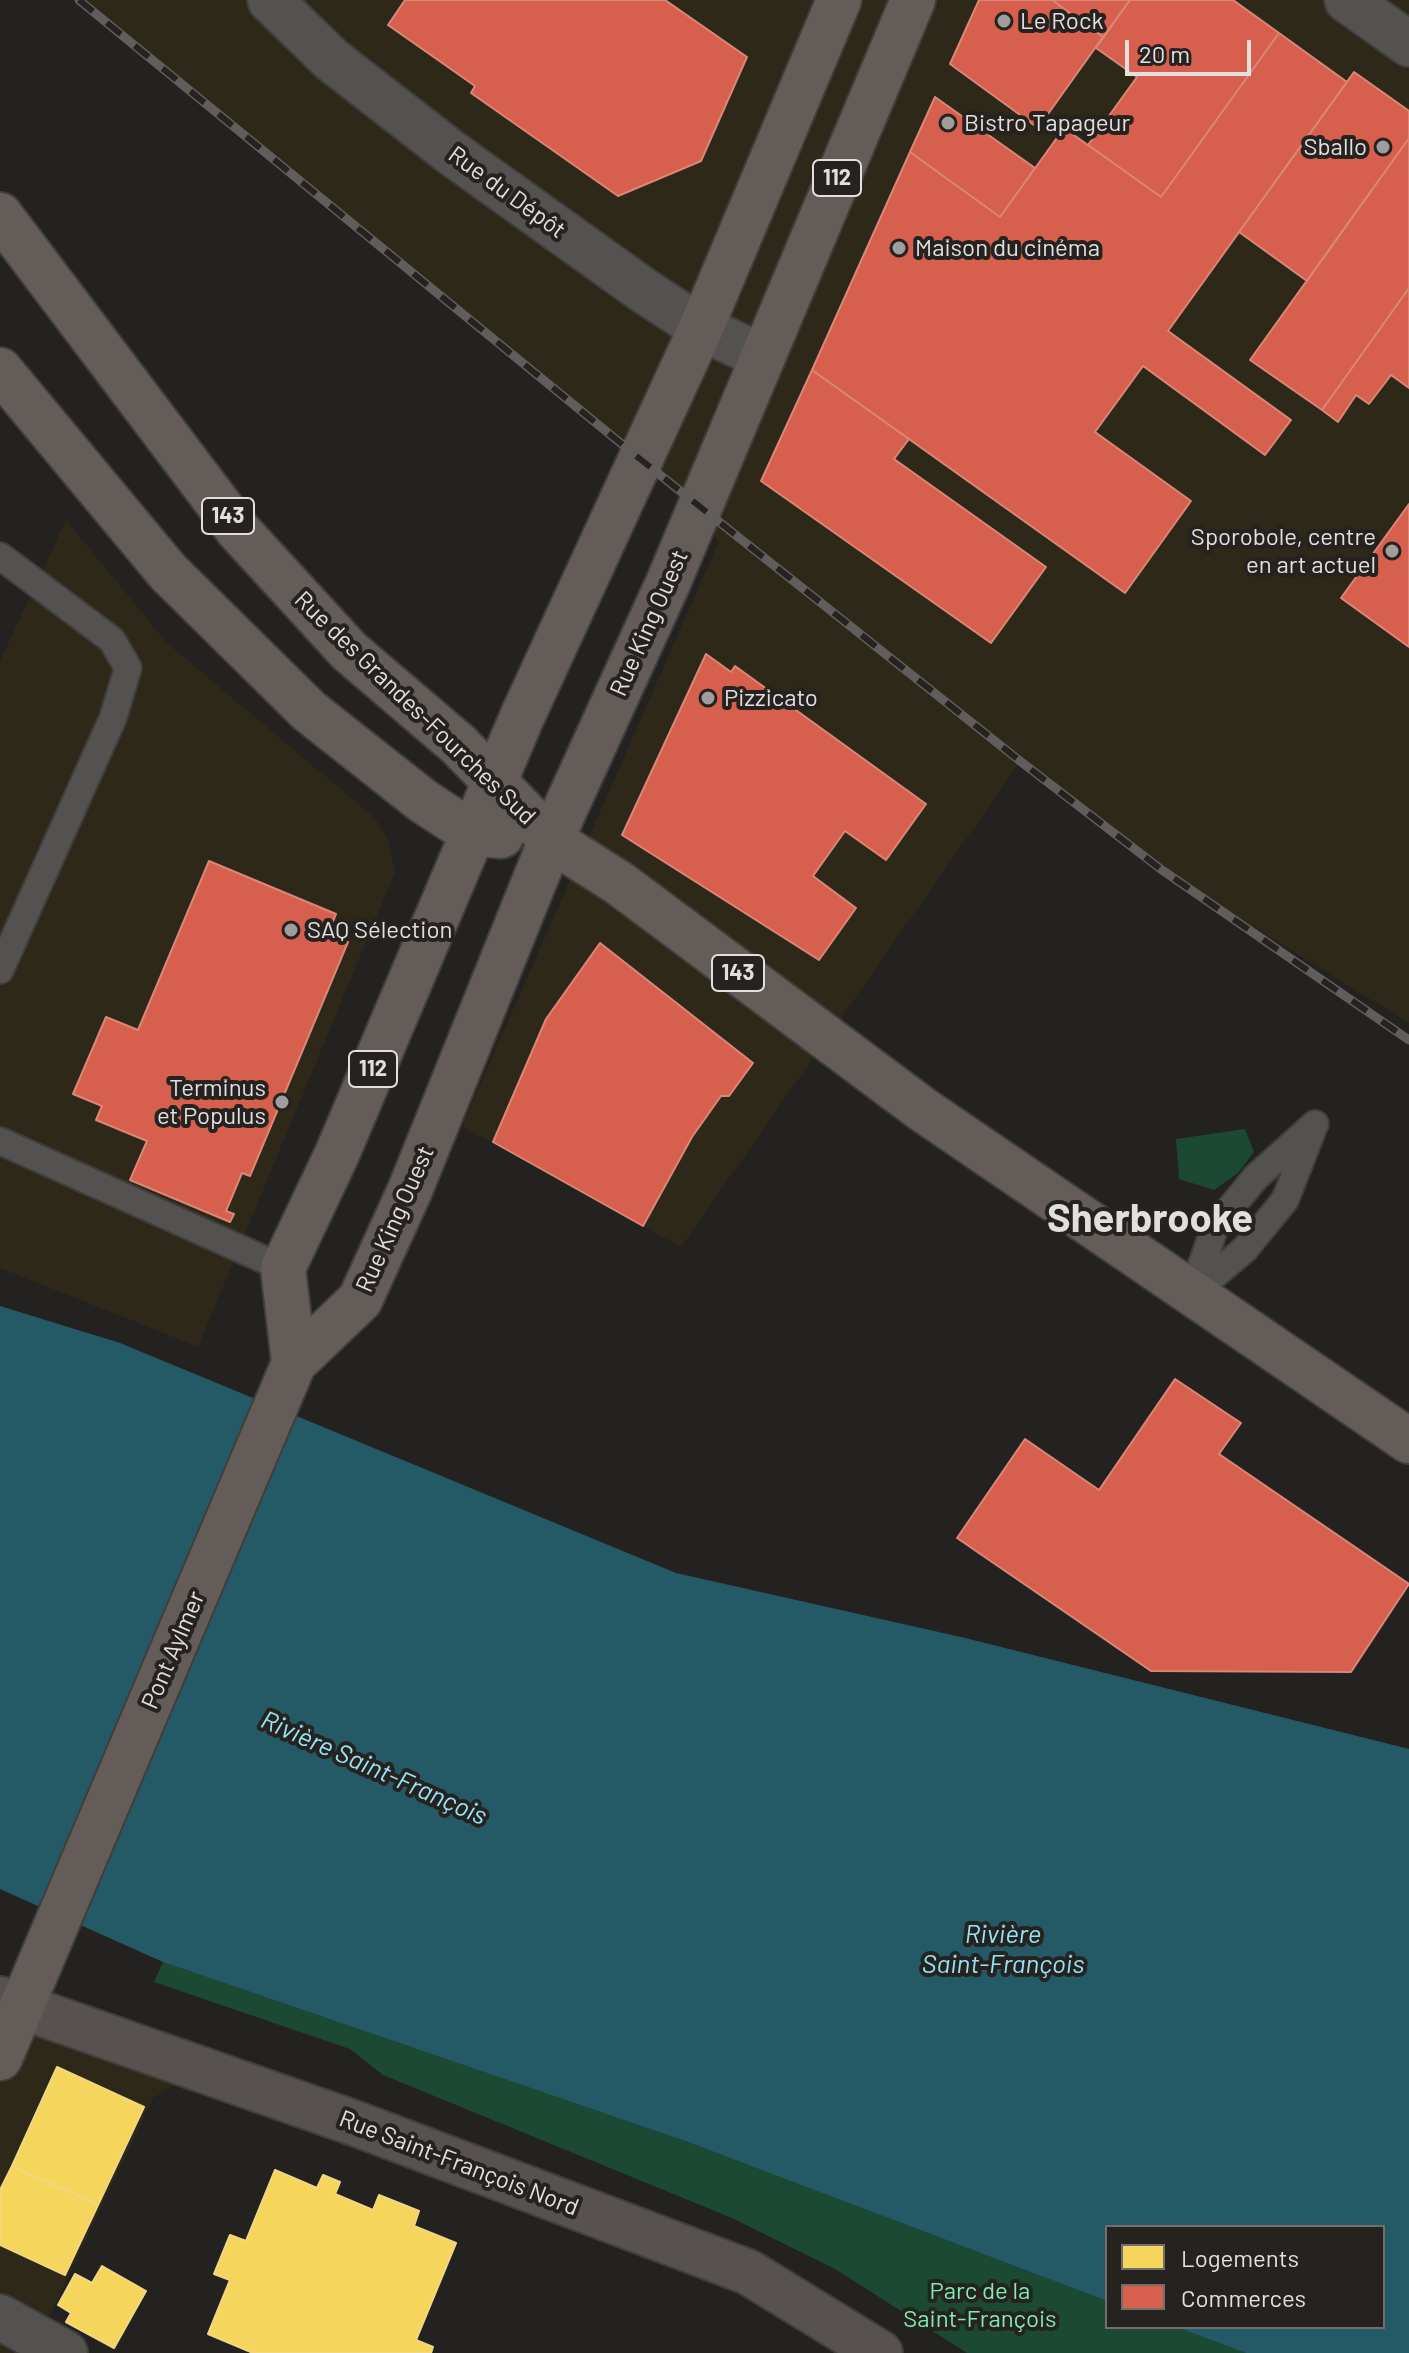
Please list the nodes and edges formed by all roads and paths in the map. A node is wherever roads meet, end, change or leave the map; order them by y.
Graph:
1 (270, 0) edge
2 (839, 0) edge
3 (913, 0) edge
4 (1347, 0) edge
5 (1409, 44) edge
6 (0, 215) edge
7 (701, 328) junction
8 (763, 357) junction
9 (0, 370) edge
10 (0, 556) edge
11 (497, 780) junction
12 (472, 833) junction
13 (551, 840) junction
14 (0, 970) edge
15 (0, 1141) edge
16 (283, 1268) junction
17 (1191, 1295) junction
18 (294, 1363) junction
19 (1409, 1441) edge
20 (11, 2002) edge
21 (0, 2058) edge
22 (0, 2317) edge
23 (58, 2349) edge
24 (880, 2353) edge

1 - 7 street, Rue du Dépôt
2 - 7 main road, 112
3 - 8 main road, Rue King Ouest / 112
4 - 5 street
6 - 11 main road, Rue des Grandes-Fourches Sud / 143
7 - 8 street, Rue du Dépôt
7 - 11 main road, 112
8 - 13 main road, Rue King Ouest / 112
9 - 12 main road, Rue des Grandes-Fourches Sud / 143
10 - 14 lane
11 - 12 main road, 112
11 - 13 main road, Rue des Grandes-Fourches Sud / 143
12 - 13 main road, Rue des Grandes-Fourches Sud / 143
12 - 16 main road, 112
13 - 17 main road, 143
13 - 18 main road, Rue King Ouest / 112
15 - 16 lane
16 - 18 main road, 112
17 - 17 lane
17 - 19 main road, 143
18 - 20 main road, Pont Aylmer / 112
20 - 21 main road, 112
20 - 24 street, Rue Saint-François Nord
22 - 23 street

